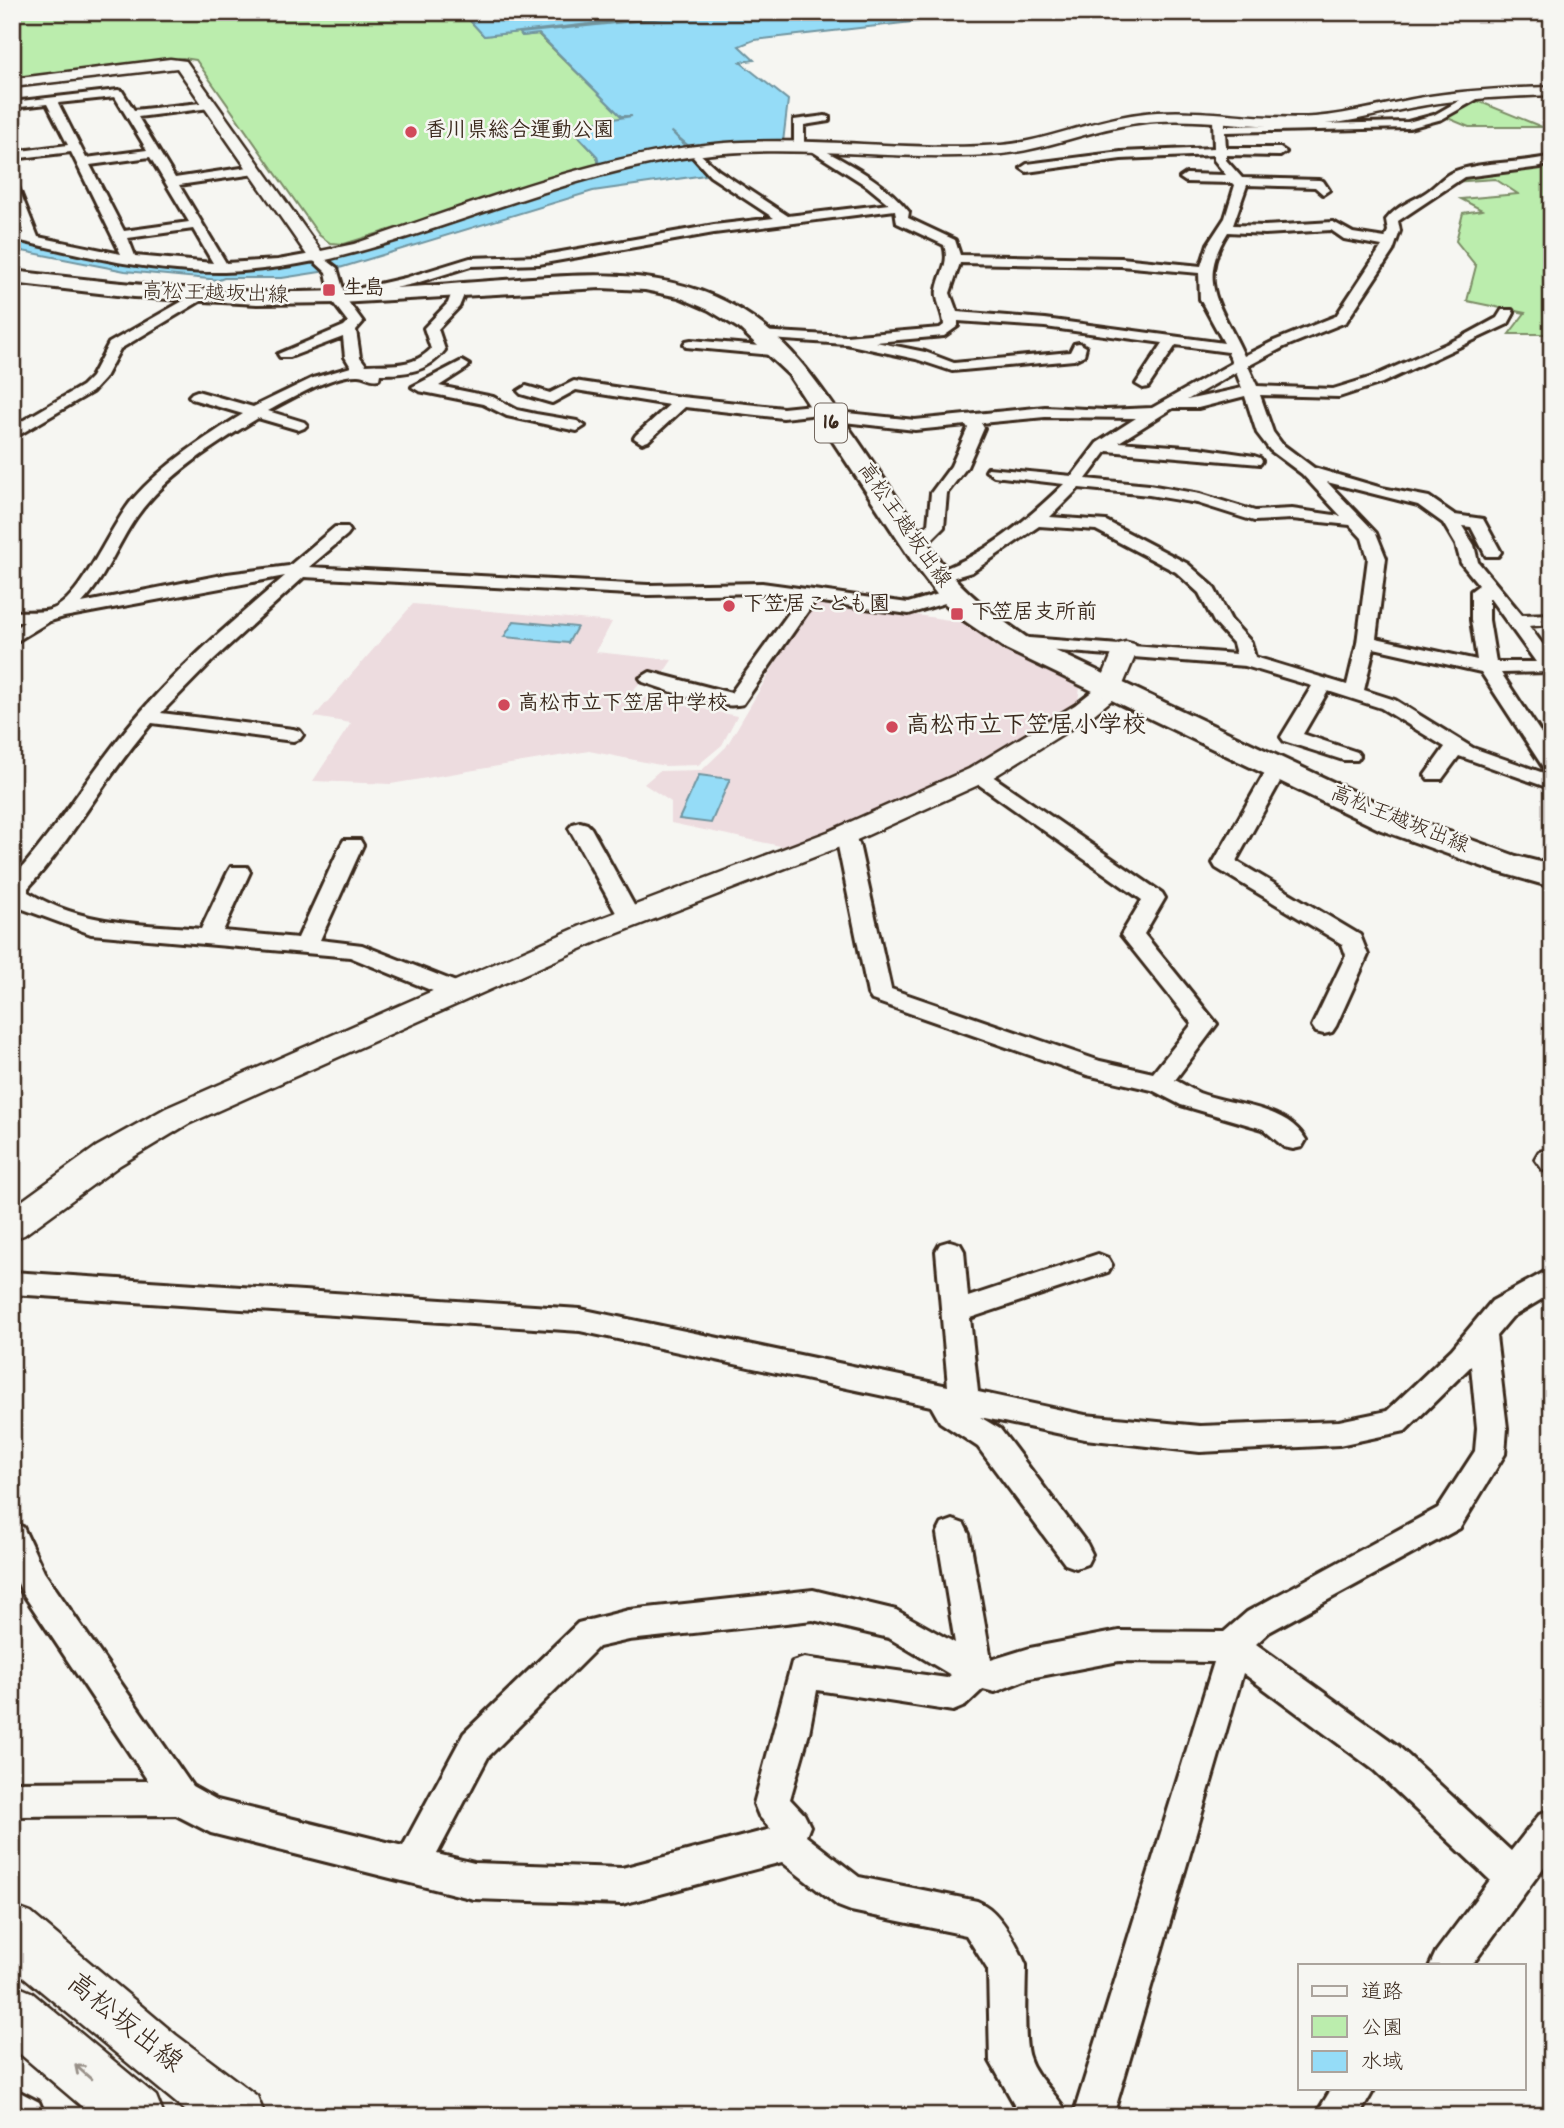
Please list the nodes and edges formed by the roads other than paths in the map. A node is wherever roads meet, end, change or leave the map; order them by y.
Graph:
1 (12, 83) edge
2 (1552, 91) edge
3 (51, 101) junction
4 (12, 105) edge
5 (209, 105) junction
6 (132, 114) junction
7 (825, 119) dead end
8 (1219, 124) junction
9 (799, 146) junction
10 (75, 148) junction
11 (1219, 150) junction
12 (1280, 152) dead end
13 (153, 153) junction
14 (12, 156) edge
15 (699, 157) dead end
16 (1552, 159) edge
17 (83, 162) junction
18 (1027, 168) dead end
19 (255, 170) junction
20 (1310, 172) dead end
21 (1186, 178) dead end
22 (1238, 180) junction
23 (173, 182) junction
24 (12, 187) edge
25 (823, 202) dead end
26 (899, 206) junction
27 (835, 215) junction
28 (786, 220) junction
29 (195, 225) junction
30 (1225, 228) junction
31 (12, 235) edge
32 (120, 235) junction
33 (33, 240) junction
34 (1389, 243) junction
35 (319, 258) junction
36 (129, 259) junction
37 (955, 259) junction
38 (223, 268) junction
39 (1206, 270) junction
40 (12, 277) edge
41 (459, 290) junction
42 (197, 297) junction
43 (338, 297) junction
44 (1507, 313) dead end
45 (951, 316) junction
46 (349, 329) junction
47 (759, 335) junction
48 (846, 340) junction
49 (1171, 341) junction
50 (691, 344) dead end
51 (1079, 346) dead end
52 (1232, 348) junction
53 (783, 353) junction
54 (285, 354) dead end
55 (462, 365) dead end
56 (1240, 365) junction
57 (360, 370) junction
58 (1143, 384) dead end
59 (426, 388) junction
60 (1251, 390) junction
61 (526, 391) dead end
62 (197, 396) dead end
63 (681, 402) junction
64 (1162, 409) junction
65 (824, 412) junction
66 (258, 413) junction
67 (971, 419) junction
68 (299, 425) dead end
69 (577, 426) dead end
70 (12, 434) edge
71 (642, 438) dead end
72 (1103, 446) junction
73 (1254, 461) dead end
74 (994, 471) dead end
75 (1308, 471) junction
76 (1075, 482) junction
77 (1354, 520) junction
78 (1450, 520) junction
79 (1036, 521) junction
80 (341, 531) dead end
81 (911, 539) junction
82 (1492, 552) dead end
83 (297, 572) junction
84 (945, 586) junction
85 (1489, 588) junction
86 (811, 594) junction
87 (53, 614) junction
88 (12, 617) edge
89 (1552, 619) edge
90 (1517, 621) junction
91 (12, 639) edge
92 (1366, 641) junction
93 (1016, 643) junction
94 (1126, 649) junction
95 (1247, 660) junction
96 (1488, 668) junction
97 (650, 678) dead end
98 (1324, 682) junction
99 (1110, 689) junction
100 (1354, 692) junction
101 (148, 717) junction
102 (293, 734) dead end
103 (1456, 746) junction
104 (1350, 756) dead end
105 (1277, 769) junction
106 (978, 775) junction
107 (1435, 775) dead end
108 (1551, 778) edge
109 (580, 828) dead end
110 (840, 838) junction
111 (352, 845) dead end
112 (239, 872) dead end
113 (1552, 876) edge
114 (14, 887) edge
115 (630, 918) junction
116 (209, 937) junction
117 (306, 945) junction
118 (457, 992) junction
119 (1324, 1026) dead end
120 (1159, 1083) junction
121 (1293, 1140) dead end
122 (12, 1226) edge
123 (950, 1251) dead end
124 (1098, 1265) dead end
125 (1552, 1279) edge
126 (12, 1283) edge
127 (955, 1312) junction
128 (1482, 1333) junction
129 (952, 1398) junction
130 (953, 1534) dead end
131 (12, 1537) edge
132 (1076, 1554) dead end
133 (1234, 1647) junction
134 (977, 1673) junction
135 (180, 1798) junction
136 (12, 1799) edge
137 (1552, 1826) edge
138 (786, 1843) junction
139 (411, 1866) junction
140 (1514, 1878) junction
141 (12, 1932) edge
142 (1449, 1964) edge
143 (12, 2011) edge
144 (1354, 2090) edge
145 (12, 2107) edge
146 (25, 2116) edge
147 (136, 2116) edge
148 (237, 2116) edge
149 (1048, 2116) edge
150 (1093, 2116) edge
151 (1335, 2116) edge

1 - 5 street
2 - 8 street
3 - 4 street
3 - 6 street
3 - 10 street
5 - 6 street
5 - 19 street
6 - 13 street
7 - 9 street
8 - 9 street
8 - 11 street
9 - 26 street
9 - 35 street
10 - 14 street
10 - 17 street
11 - 12 street
11 - 18 street
11 - 22 street
13 - 17 street
13 - 23 street
15 - 28 street
16 - 34 street
17 - 32 street
19 - 23 street
19 - 35 street
20 - 22 street
21 - 22 street
22 - 30 street
23 - 29 street
24 - 33 street
25 - 27 street
26 - 27 street
26 - 37 street
27 - 28 street
28 - 43 street
29 - 32 street
29 - 38 street
30 - 34 street
30 - 39 street
31 - 33 street
32 - 36 street
33 - 36 street
34 - 56 street
35 - 38 street
35 - 43 street
36 - 38 street
37 - 39 street
37 - 45 street
39 - 52 street
40 - 42 main road, 高松王越坂出線 / 16
41 - 43 main road, 高松王越坂出線 / 16
41 - 47 main road, 高松王越坂出線 / 16
41 - 57 street
42 - 43 main road, 高松王越坂出線 / 16
42 - 70 street
43 - 46 street
44 - 60 street
45 - 48 street
45 - 49 street
46 - 54 street
46 - 57 street
47 - 48 street
47 - 53 main road, 高松王越坂出線 / 16
48 - 51 street
49 - 52 street
49 - 58 street
50 - 53 street
52 - 56 street
53 - 65 main road, 高松王越坂出線 / 16
55 - 59 street
56 - 60 street
56 - 64 street
57 - 59 street
57 - 66 street
59 - 69 street
60 - 64 street
60 - 75 street
61 - 63 street
62 - 66 street
63 - 65 street
63 - 71 street
64 - 67 street
64 - 72 street
65 - 67 street
65 - 81 main road, 高松王越坂出線 / 16
66 - 68 street
66 - 87 street
67 - 81 street
72 - 73 street
72 - 76 street
74 - 76 street
75 - 77 street
75 - 78 street
76 - 77 street
76 - 79 street
77 - 92 street
78 - 82 street
78 - 85 street
79 - 84 street
79 - 95 street
80 - 83 street
81 - 84 main road, 高松王越坂出線 / 16
83 - 86 street
83 - 87 street
83 - 101 street
84 - 86 street
84 - 93 main road, 高松王越坂出線 / 16
85 - 90 street
85 - 96 street
86 - 97 street
87 - 88 street
87 - 91 street
89 - 90 street
90 - 96 street
92 - 96 street
92 - 100 street
93 - 94 street
93 - 99 main road, 高松王越坂出線 / 16
94 - 95 street
94 - 99 street
95 - 98 street
96 - 108 street
98 - 100 street
98 - 104 street
99 - 105 main road, 高松王越坂出線 / 16
99 - 106 street
100 - 103 street
101 - 102 street
101 - 114 street
103 - 107 street
103 - 108 street
105 - 113 main road, 高松王越坂出線 / 16
105 - 119 street
106 - 110 street
106 - 120 street
109 - 115 street
110 - 115 street
110 - 120 street
111 - 117 street
112 - 116 street
114 - 116 street
115 - 118 street
116 - 117 street
117 - 118 street
118 - 122 street
120 - 121 street
123 - 127 street
124 - 127 street
125 - 128 street
126 - 129 street
127 - 129 street
128 - 129 street
128 - 133 street
129 - 132 street
130 - 134 street
131 - 135 street
133 - 134 street
133 - 140 street
133 - 150 street
134 - 138 street
134 - 139 street
135 - 136 street
135 - 139 street
137 - 140 street
138 - 139 street
138 - 149 street
140 - 142 street
141 - 148 main road, 高松坂出線
147 -> 143 main road
144 - 151 street
145 - 146 street

